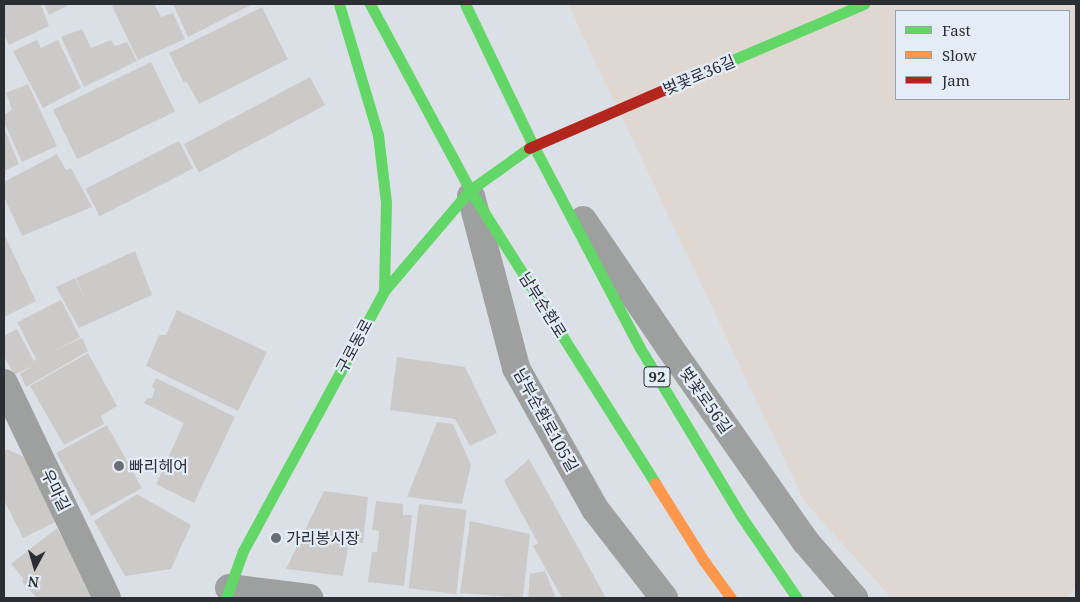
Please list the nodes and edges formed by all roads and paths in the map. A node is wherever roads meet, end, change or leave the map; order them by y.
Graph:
1 (339, 4) edge
2 (370, 4) edge
3 (464, 4) edge
4 (864, 4) edge
5 (533, 145) junction
6 (470, 190) junction
7 (384, 291) junction
8 (4, 383) edge
9 (13, 425) edge
10 (228, 593) edge
11 (107, 598) edge
12 (309, 598) edge
13 (664, 598) edge
14 (731, 598) edge
15 (797, 598) edge
16 (854, 598) edge

1 - 7 main road
2 - 6 main road, 남부순환로
3 - 5 main road, 92
4 - 5 main road, 벚꽃로36길
5 - 6 main road, 구로동로
5 - 15 main road, 92
5 - 16 street, 벚꽃로56길
6 - 7 main road, 구로동로
6 - 13 street, 남부순환로105길
6 - 14 main road, 남부순환로
7 - 10 main road, 구로동로
8 - 9 street, 우마길
9 - 11 street, 우마길
10 - 12 street, 구로동로

